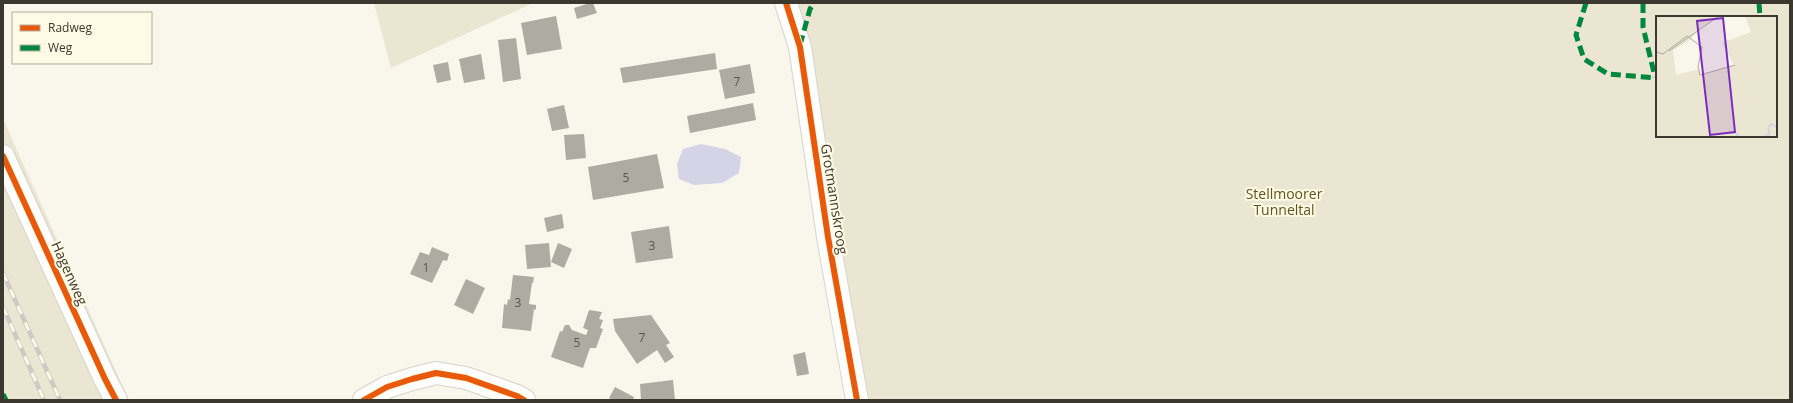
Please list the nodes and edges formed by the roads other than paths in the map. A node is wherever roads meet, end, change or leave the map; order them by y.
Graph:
1 (786, 3) edge
2 (3, 156) edge
3 (116, 400) edge
4 (364, 400) edge
5 (524, 400) edge
6 (857, 400) edge

1 - 6 street, Grotmannskroog
2 - 3 street, Hagenweg
4 - 5 street

